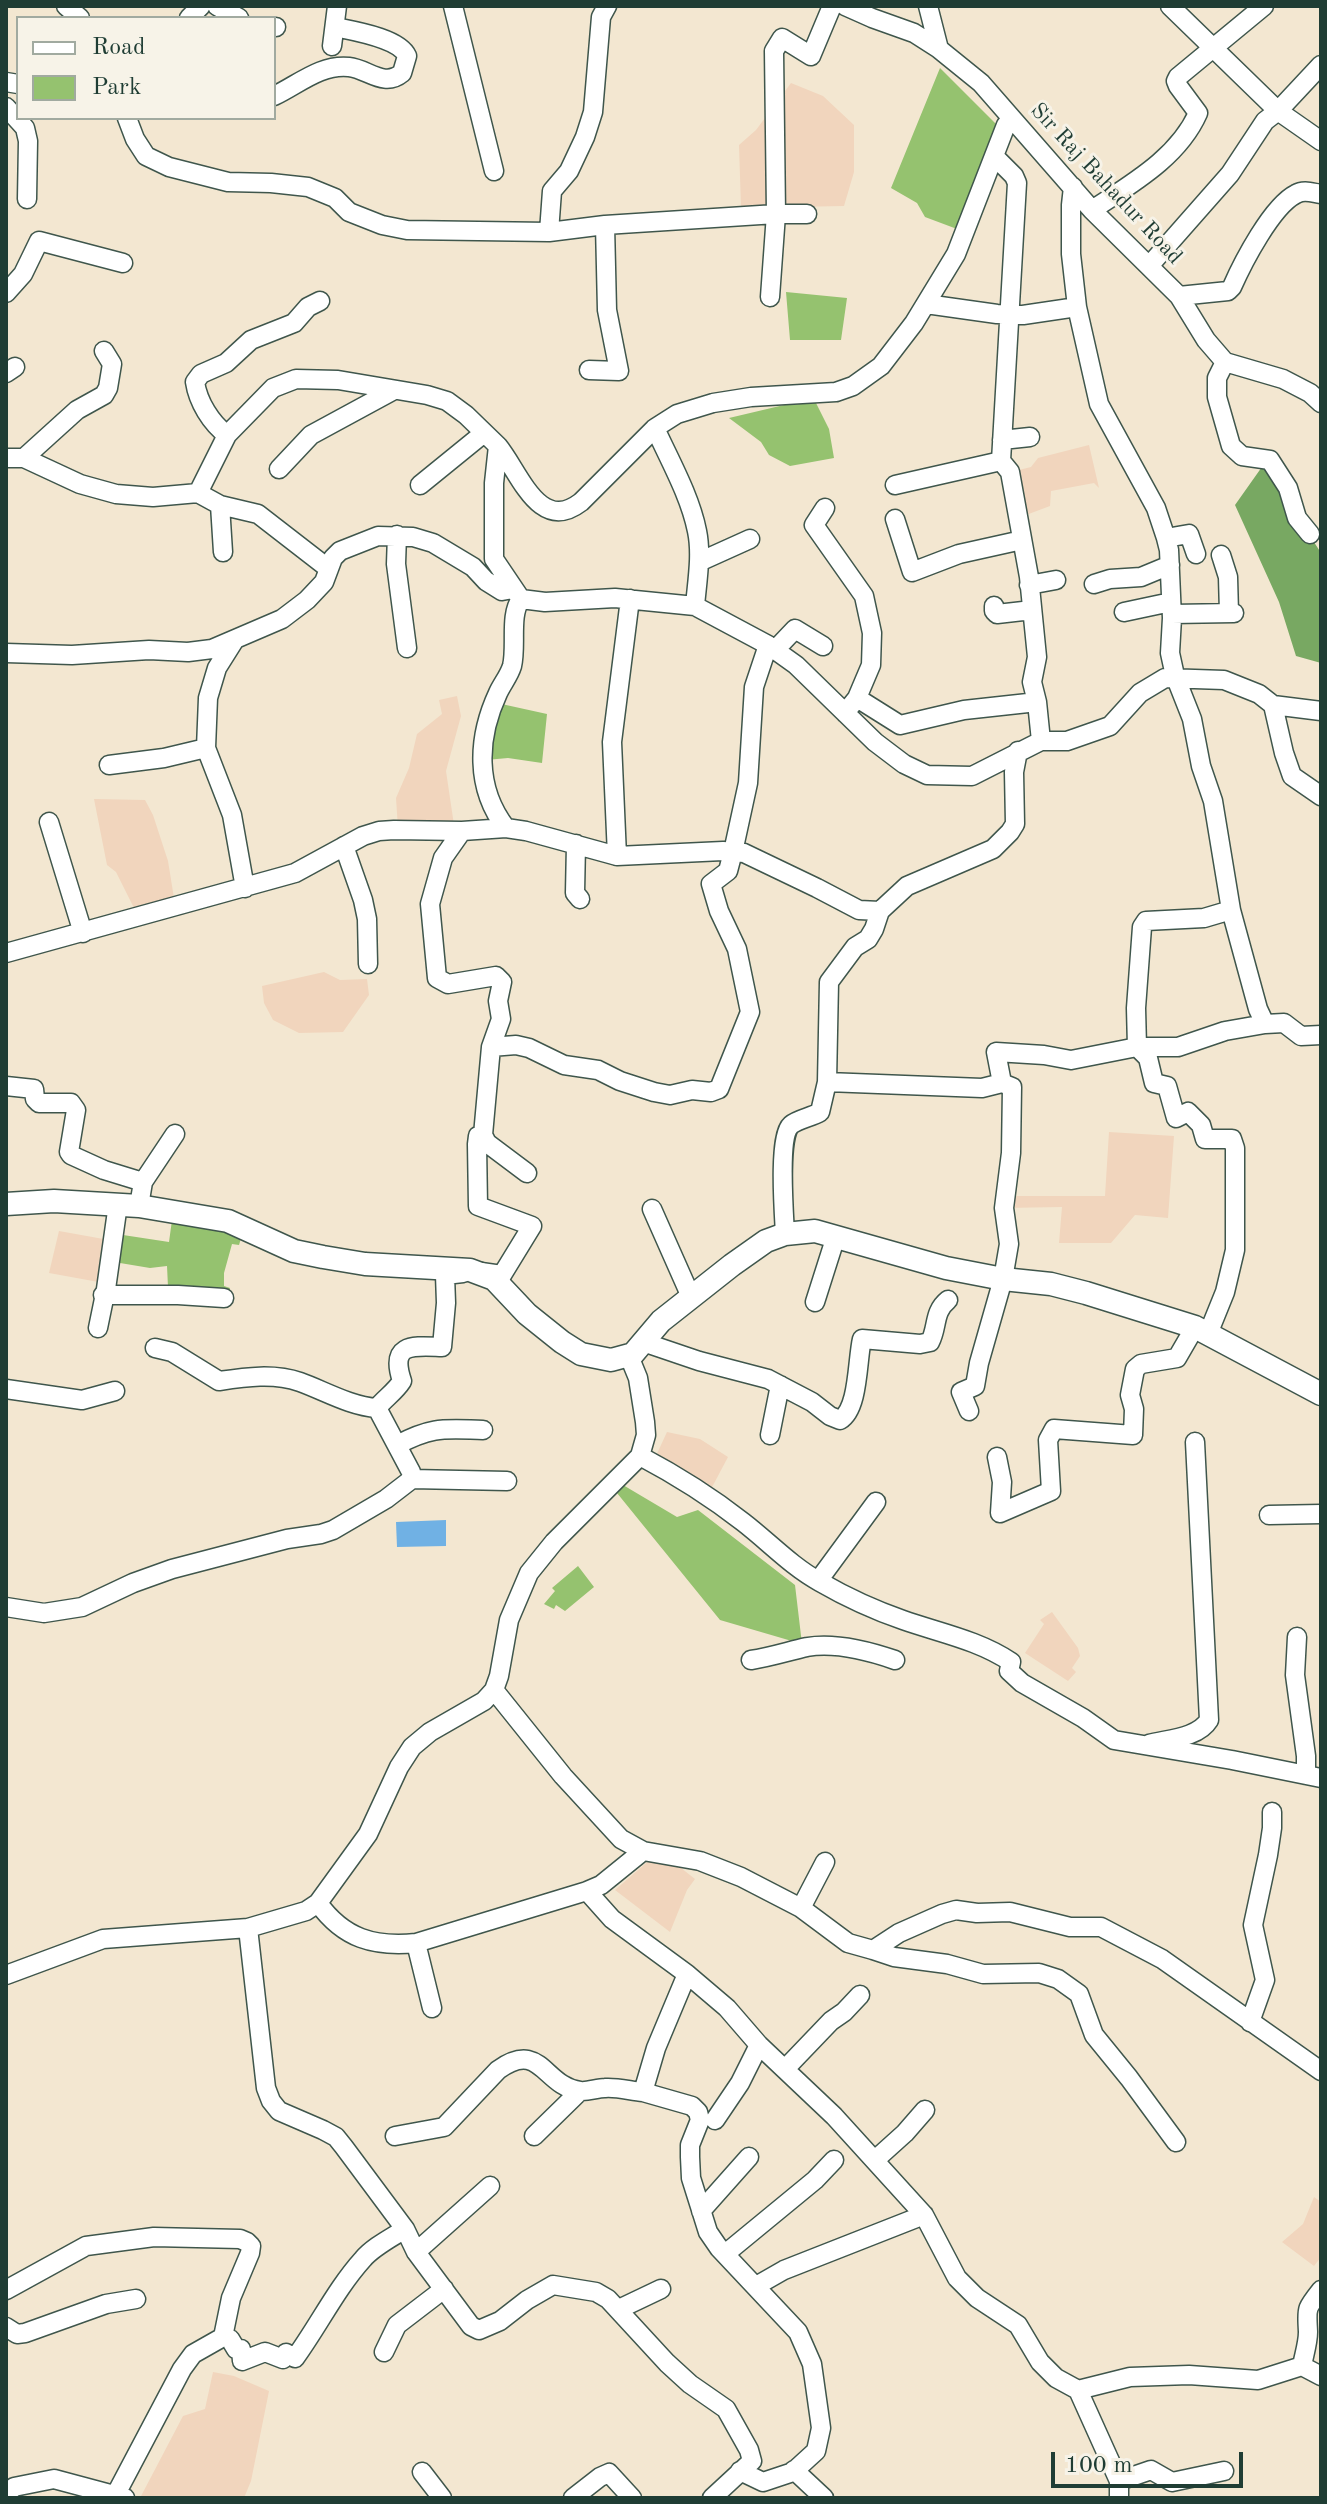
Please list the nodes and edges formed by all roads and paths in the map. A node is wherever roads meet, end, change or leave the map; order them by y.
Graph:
1 (217, 6) edge
2 (337, 6) edge
3 (453, 6) edge
4 (607, 6) edge
5 (832, 6) edge
6 (845, 6) edge
7 (928, 6) edge
8 (1170, 6) edge
9 (1264, 6) edge
10 (878, 12) edge
11 (235, 16) edge
12 (335, 27) junction
13 (332, 46) dead end
14 (1214, 48) junction
15 (939, 49) junction
16 (1321, 65) edge
17 (276, 95) edge
18 (1278, 111) junction
19 (1012, 119) junction
20 (18, 120) edge
21 (128, 120) edge
22 (1319, 137) edge
23 (994, 156) junction
24 (494, 171) dead end
25 (1073, 187) junction
26 (1321, 194) edge
27 (27, 199) dead end
28 (1092, 210) junction
29 (776, 214) junction
30 (807, 214) dead end
31 (605, 225) junction
32 (549, 232) junction
33 (123, 263) dead end
34 (1149, 266) junction
35 (6, 293) edge
36 (1179, 296) junction
37 (770, 297) dead end
38 (320, 301) dead end
39 (926, 304) junction
40 (1077, 307) junction
41 (1009, 315) junction
42 (104, 351) dead end
43 (1225, 362) junction
44 (589, 370) dead end
45 (394, 390) junction
46 (1321, 403) edge
47 (655, 428) junction
48 (227, 435) junction
49 (1030, 437) dead end
50 (491, 440) junction
51 (1002, 440) junction
52 (15, 458) edge
53 (1001, 461) junction
54 (279, 469) dead end
55 (420, 485) dead end
56 (895, 485) dead end
57 (198, 493) junction
58 (220, 505) junction
59 (825, 508) dead end
60 (895, 519) dead end
61 (1310, 534) dead end
62 (397, 535) junction
63 (1166, 538) junction
64 (750, 539) dead end
65 (1022, 540) junction
66 (223, 552) dead end
67 (1196, 554) dead end
68 (1221, 555) dead end
69 (699, 562) junction
70 (1170, 565) junction
71 (329, 569) junction
72 (1056, 580) dead end
73 (1094, 584) dead end
74 (1029, 585) junction
75 (517, 594) junction
76 (630, 599) junction
77 (695, 606) junction
78 (994, 606) dead end
79 (1172, 608) junction
80 (1032, 610) junction
81 (1124, 612) dead end
82 (234, 641) junction
83 (823, 646) dead end
84 (407, 648) dead end
85 (772, 648) junction
86 (6, 653) edge
87 (1175, 676) junction
88 (1037, 702) junction
89 (1273, 705) junction
90 (851, 706) junction
91 (1321, 711) edge
92 (1041, 741) junction
93 (206, 748) junction
94 (1018, 751) junction
95 (109, 765) dead end
96 (1321, 796) edge
97 (49, 822) dead end
98 (506, 828) junction
99 (462, 831) junction
100 (576, 844) junction
101 (344, 846) junction
102 (733, 852) junction
103 (617, 856) junction
104 (245, 888) junction
105 (580, 899) dead end
106 (1231, 910) junction
107 (880, 911) junction
108 (83, 933) junction
109 (6, 953) edge
110 (368, 964) dead end
111 (1265, 1024) junction
112 (1321, 1035) edge
113 (491, 1047) junction
114 (1137, 1047) junction
115 (827, 1082) junction
116 (1002, 1083) junction
117 (6, 1086) edge
118 (175, 1134) dead end
119 (483, 1135) junction
120 (527, 1173) dead end
121 (143, 1182) junction
122 (6, 1204) edge
123 (128, 1205) junction
124 (652, 1209) dead end
125 (785, 1234) junction
126 (836, 1236) junction
127 (472, 1271) junction
128 (1003, 1279) junction
129 (103, 1295) junction
130 (691, 1297) junction
131 (224, 1298) dead end
132 (948, 1300) dead end
133 (815, 1302) dead end
134 (98, 1328) dead end
135 (1202, 1330) junction
136 (155, 1348) dead end
137 (636, 1349) junction
138 (780, 1385) junction
139 (6, 1389) edge
140 (115, 1391) dead end
141 (1321, 1394) edge
142 (377, 1408) junction
143 (969, 1411) dead end
144 (483, 1430) dead end
145 (770, 1435) dead end
146 (1195, 1442) dead end
147 (397, 1445) junction
148 (640, 1456) junction
149 (997, 1457) dead end
150 (412, 1479) junction
151 (507, 1481) dead end
152 (876, 1502) dead end
153 (1321, 1514) edge
154 (1269, 1515) dead end
155 (818, 1581) junction
156 (6, 1607) edge
157 (1297, 1637) dead end
158 (751, 1660) dead end
159 (895, 1660) dead end
160 (494, 1690) junction
161 (1143, 1746) junction
162 (1313, 1777) edge
163 (1272, 1812) dead end
164 (643, 1851) junction
165 (825, 1862) dead end
166 (587, 1891) junction
167 (318, 1903) junction
168 (801, 1908) junction
169 (248, 1928) junction
170 (416, 1943) junction
171 (873, 1950) junction
172 (687, 1974) junction
173 (6, 1975) edge
174 (860, 1995) dead end
175 (432, 2008) dead end
176 (1250, 2022) junction
177 (759, 2045) junction
178 (785, 2069) junction
179 (1321, 2071) edge
180 (580, 2091) junction
181 (643, 2092) junction
182 (925, 2110) dead end
183 (715, 2120) dead end
184 (395, 2136) dead end
185 (534, 2136) dead end
186 (1176, 2142) dead end
187 (749, 2157) dead end
188 (834, 2160) dead end
189 (875, 2160) junction
190 (490, 2186) dead end
191 (701, 2211) junction
192 (924, 2215) junction
193 (405, 2229) junction
194 (416, 2252) junction
195 (725, 2254) junction
196 (756, 2286) junction
197 (444, 2289) junction
198 (661, 2289) dead end
199 (6, 2290) edge
200 (1321, 2290) edge
201 (136, 2299) dead end
202 (619, 2309) junction
203 (6, 2327) edge
204 (223, 2337) junction
205 (384, 2352) dead end
206 (1302, 2366) junction
207 (1321, 2376) edge
208 (1078, 2390) junction
209 (794, 2470) junction
210 (740, 2471) junction
211 (1224, 2471) dead end
212 (422, 2472) dead end
213 (1119, 2489) edge
214 (6, 2495) edge
215 (120, 2496) edge
216 (442, 2498) edge
217 (573, 2498) edge
218 (632, 2498) edge
219 (712, 2498) edge
220 (824, 2498) edge

1 - 11 street
2 - 12 street
3 - 24 street
4 - 32 street
5 - 29 street
6 - 10 street, Sir Raj Bahadur Road
7 - 15 street
8 - 14 street
9 - 14 street
10 - 15 street, Sir Raj Bahadur Road
12 - 13 street
12 - 17 street
14 - 18 street
14 - 28 street
15 - 19 street, Sir Raj Bahadur Road
16 - 18 street
18 - 22 street
18 - 34 street
19 - 23 street
19 - 25 street, Sir Raj Bahadur Road
20 - 27 street
21 - 32 street
23 - 39 street
23 - 41 street
25 - 28 street, Sir Raj Bahadur Road
25 - 40 street
26 - 36 street
28 - 34 street, Sir Raj Bahadur Road
29 - 30 street
29 - 31 street
29 - 37 street
31 - 32 street
31 - 44 street
33 - 35 street
34 - 36 street, Sir Raj Bahadur Road
36 - 43 street, Sir Raj Bahadur Road
38 - 48 street
39 - 41 street
39 - 47 street
40 - 41 street
40 - 63 street
41 - 51 street
42 - 52 street
43 - 46 street
43 - 61 street
45 - 48 street
45 - 50 street
45 - 54 street
47 - 50 street
47 - 69 street
48 - 57 street
49 - 51 street
50 - 55 street
50 - 75 street
51 - 53 street
52 - 57 street
53 - 56 street
53 - 65 street
57 - 58 street
58 - 66 street
58 - 71 street
59 - 90 street
60 - 65 street
62 - 71 street
62 - 75 street
62 - 84 street
63 - 67 street
63 - 70 street
64 - 69 street
65 - 74 street
68 - 79 street
69 - 77 street
70 - 73 street
70 - 79 street
71 - 82 street
72 - 74 street
74 - 80 street
75 - 76 street
75 - 98 street
76 - 77 street
76 - 103 street
77 - 85 street
78 - 80 street
79 - 81 street
79 - 87 street
80 - 88 street
82 - 86 street
82 - 93 street
83 - 85 street
85 - 90 street
85 - 102 street
87 - 89 street
87 - 92 street
87 - 106 street
88 - 90 street
88 - 92 street
89 - 91 street
89 - 96 street
90 - 94 street
92 - 94 street
93 - 95 street
93 - 104 street
94 - 107 street
97 - 108 street
98 - 99 street
98 - 100 street
99 - 101 street
99 - 113 street
100 - 103 street
100 - 105 street
101 - 104 street
101 - 110 street
102 - 103 street
102 - 107 street
102 - 113 street
104 - 108 street
106 - 111 street
106 - 114 street
107 - 115 street
108 - 109 street
111 - 112 street
111 - 114 street
113 - 119 street
114 - 116 street
114 - 135 street
115 - 116 street
115 - 125 street
116 - 128 street
117 - 121 street
118 - 121 street
119 - 120 street
119 - 127 street
121 - 123 street
122 - 123 main road
123 - 127 main road
123 - 129 street
124 - 130 street
125 - 126 main road
125 - 130 main road
126 - 128 main road
126 - 133 street
127 - 137 main road
127 - 142 street
128 - 135 main road
128 - 143 street
129 - 131 street
129 - 134 street
130 - 137 main road
132 - 138 street
135 - 141 main road
135 - 149 street
136 - 142 street
137 - 138 street
137 - 148 street
138 - 145 street
139 - 140 street
142 - 147 street
144 - 147 street
146 - 161 street
147 - 150 street
148 - 155 street
148 - 160 street
150 - 151 street
150 - 156 street
152 - 155 street
153 - 154 street
155 - 161 street
157 - 162 street
158 - 159 street
160 - 164 street
160 - 167 street
161 - 162 street
163 - 176 street
164 - 166 street
164 - 168 street
165 - 168 street
166 - 170 street
166 - 172 street
167 - 169 street
167 - 170 street
168 - 171 street
169 - 173 street
169 - 193 street
170 - 175 street
171 - 176 street
171 - 186 street
172 - 177 street
172 - 181 street
174 - 178 street
176 - 179 street
177 - 178 street
177 - 183 street
178 - 189 street
180 - 181 street
180 - 184 street
180 - 185 street
181 - 191 street
182 - 189 street
187 - 191 street
188 - 195 street
189 - 192 street
190 - 194 street
191 - 195 street
192 - 196 street
192 - 208 street
193 - 194 street
193 - 204 street
194 - 197 street
195 - 196 street
196 - 209 street
197 - 202 street
197 - 205 street
198 - 202 street
199 - 204 street
200 - 206 street
201 - 203 street
202 - 210 street
204 - 215 street
206 - 207 street
206 - 208 street
208 - 213 street
209 - 210 street
209 - 220 street
210 - 219 street
211 - 213 street
212 - 216 street
214 - 215 street
217 - 218 street

